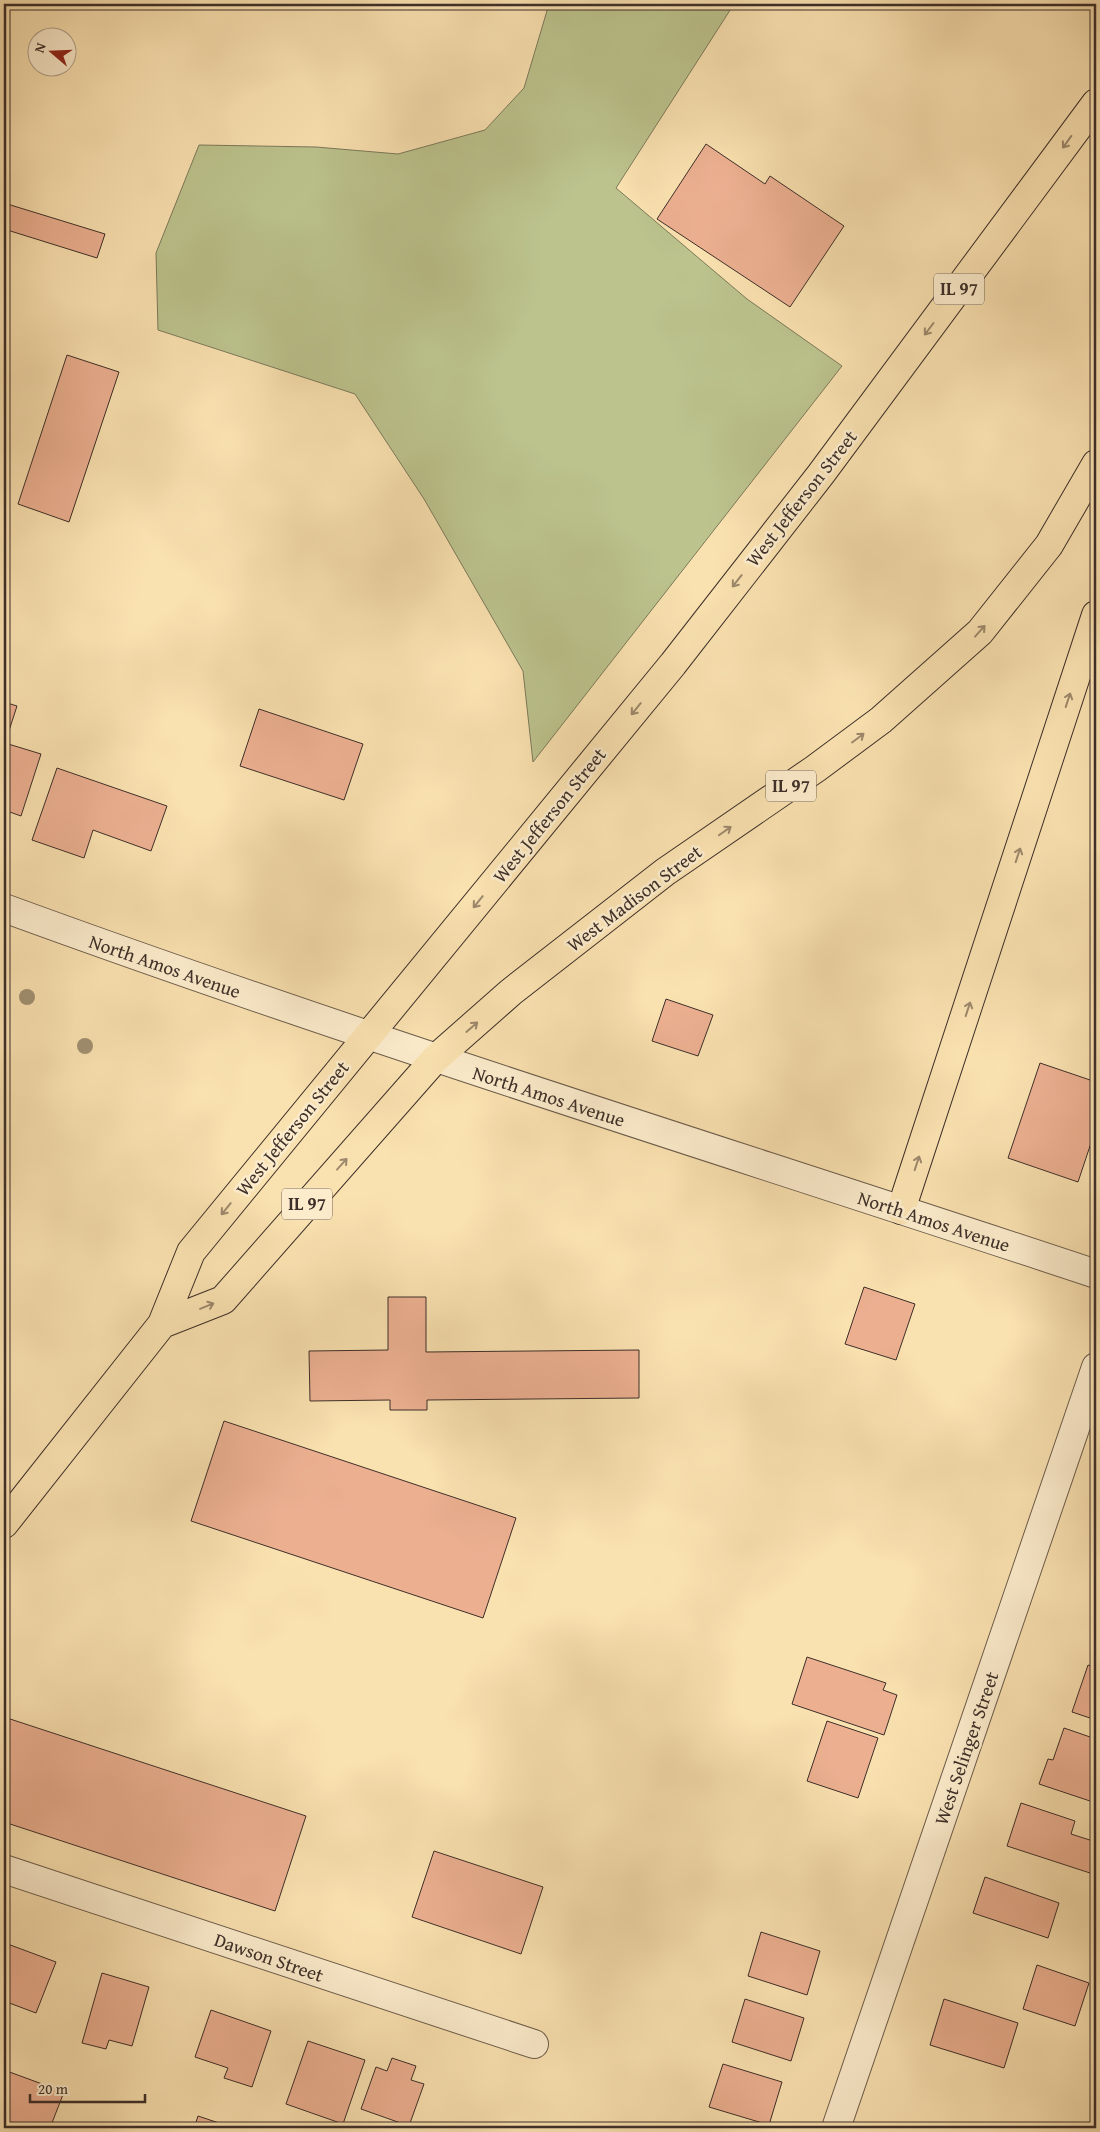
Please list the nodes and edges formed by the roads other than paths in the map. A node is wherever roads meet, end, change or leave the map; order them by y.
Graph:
1 (1096, 103) edge
2 (1096, 464) edge
3 (1096, 615) edge
4 (4, 908) edge
5 (368, 1036) junction
6 (435, 1059) junction
7 (901, 1210) junction
8 (1096, 1274) edge
9 (162, 1324) junction
10 (1096, 1367) edge
11 (4, 1524) edge
12 (4, 1869) edge
13 (534, 2044) dead end
14 (836, 2128) edge

1 -> 5 main road, West Jefferson Street / IL 97
6 -> 2 main road, West Madison Street / IL 97
7 -> 3 main road
4 - 5 street, North Amos Avenue
5 - 6 street, North Amos Avenue
5 -> 9 main road, West Jefferson Street / IL 97
6 - 7 street, North Amos Avenue
9 -> 6 main road, West Madison Street / IL 97
7 - 8 street, North Amos Avenue
9 - 11 main road, West Jefferson Street / IL 97
10 - 14 street, West Selinger Street
12 - 13 street, Dawson Street

